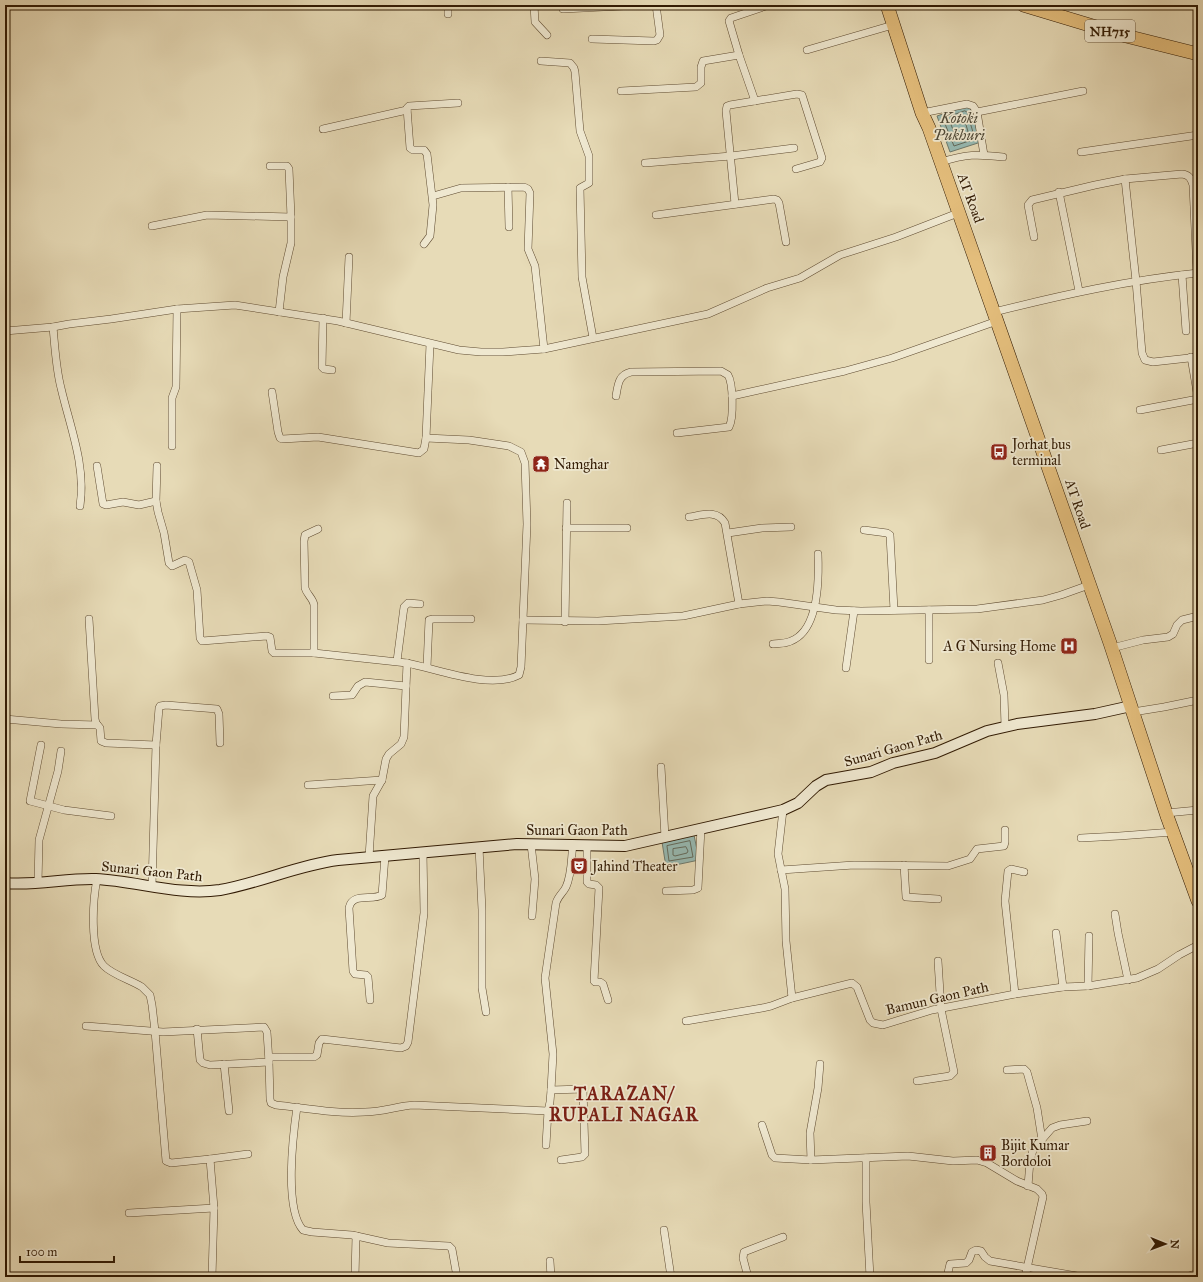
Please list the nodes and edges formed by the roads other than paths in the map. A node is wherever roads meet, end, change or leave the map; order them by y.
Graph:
1 (448, 5) edge
2 (534, 5) edge
3 (643, 5) edge
4 (656, 5) edge
5 (769, 5) edge
6 (887, 5) edge
7 (1023, 5) edge
8 (563, 9) dead end
9 (1051, 9) edge
10 (448, 14) dead end
11 (893, 25) junction
12 (547, 35) dead end
13 (592, 39) dead end
14 (807, 50) dead end
15 (1198, 54) edge
16 (739, 55) junction
17 (541, 61) dead end
18 (621, 91) dead end
19 (1083, 91) dead end
20 (755, 101) junction
21 (458, 103) dead end
22 (406, 110) junction
23 (977, 112) junction
24 (922, 113) junction
25 (323, 129) dead end
26 (1198, 135) edge
27 (794, 148) dead end
28 (1081, 152) dead end
29 (984, 155) junction
30 (731, 156) junction
31 (1003, 157) dead end
32 (941, 162) junction
33 (645, 163) dead end
34 (270, 166) dead end
35 (796, 169) dead end
36 (1125, 179) junction
37 (508, 187) junction
38 (1059, 192) junction
39 (433, 196) junction
40 (735, 204) junction
41 (1196, 210) edge
42 (958, 212) junction
43 (656, 215) dead end
44 (291, 217) junction
45 (152, 226) dead end
46 (509, 227) dead end
47 (1034, 237) dead end
48 (786, 242) dead end
49 (424, 244) dead end
50 (349, 257) dead end
51 (1197, 273) edge
52 (1182, 275) junction
53 (1136, 281) junction
54 (1079, 291) junction
55 (177, 309) junction
56 (279, 312) junction
57 (996, 316) junction
58 (323, 318) junction
59 (346, 323) junction
60 (53, 328) junction
61 (1186, 331) dead end
62 (5, 332) edge
63 (593, 338) junction
64 (430, 344) junction
65 (544, 349) junction
66 (1194, 357) edge
67 (332, 370) dead end
68 (272, 392) dead end
69 (616, 396) dead end
70 (732, 396) junction
71 (1198, 399) edge
72 (1140, 410) dead end
73 (677, 433) dead end
74 (426, 438) junction
75 (1198, 443) edge
76 (172, 446) dead end
77 (1161, 450) dead end
78 (97, 466) dead end
79 (157, 466) dead end
80 (156, 500) junction
81 (567, 503) dead end
82 (80, 506) dead end
83 (689, 517) dead end
84 (791, 527) dead end
85 (566, 528) junction
86 (627, 528) dead end
87 (318, 529) dead end
88 (864, 530) dead end
89 (728, 533) junction
90 (818, 554) dead end
91 (1090, 585) junction
92 (420, 604) dead end
93 (738, 604) junction
94 (814, 607) junction
95 (894, 610) junction
96 (929, 610) junction
97 (854, 611) junction
98 (1198, 616) edge
99 (89, 619) dead end
100 (471, 620) dead end
101 (523, 620) junction
102 (565, 622) junction
103 (772, 644) dead end
104 (1112, 648) junction
105 (314, 653) junction
106 (929, 660) dead end
107 (397, 661) junction
108 (408, 663) junction
109 (998, 663) dead end
110 (427, 668) junction
111 (846, 668) dead end
112 (406, 686) junction
113 (333, 696) dead end
114 (1198, 700) edge
115 (1132, 709) junction
116 (5, 720) edge
117 (97, 725) junction
118 (1005, 726) junction
119 (220, 743) dead end
120 (41, 745) dead end
121 (156, 745) junction
122 (61, 751) dead end
123 (661, 767) dead end
124 (382, 780) junction
125 (308, 785) dead end
126 (48, 806) junction
127 (783, 810) junction
128 (1198, 810) edge
129 (1166, 812) junction
130 (111, 816) dead end
131 (701, 828) junction
132 (1005, 830) dead end
133 (1173, 832) junction
134 (665, 837) junction
135 (1081, 838) dead end
136 (531, 844) junction
137 (573, 844) junction
138 (588, 845) junction
139 (479, 847) junction
140 (423, 852) junction
141 (385, 856) junction
142 (370, 857) junction
143 (904, 866) junction
144 (781, 870) junction
145 (1024, 872) dead end
146 (96, 879) junction
147 (5, 883) edge
148 (38, 883) junction
149 (152, 886) junction
150 (666, 891) dead end
151 (1197, 895) edge
152 (938, 899) dead end
153 (1115, 914) dead end
154 (532, 916) dead end
155 (1056, 934) dead end
156 (1088, 936) dead end
157 (1198, 945) edge
158 (938, 961) dead end
159 (1128, 980) junction
160 (1088, 986) junction
161 (1063, 988) junction
162 (1015, 994) junction
163 (792, 998) junction
164 (370, 1000) dead end
165 (608, 1000) dead end
166 (941, 1009) junction
167 (486, 1012) dead end
168 (686, 1021) dead end
169 (86, 1026) dead end
170 (197, 1029) junction
171 (155, 1030) junction
172 (269, 1060) junction
173 (224, 1064) junction
174 (820, 1064) dead end
175 (1007, 1070) dead end
176 (917, 1081) dead end
177 (551, 1090) junction
178 (296, 1107) junction
179 (229, 1111) dead end
180 (548, 1111) junction
181 (1087, 1121) dead end
182 (762, 1125) dead end
183 (1042, 1140) junction
184 (546, 1145) dead end
185 (248, 1154) dead end
186 (866, 1158) junction
187 (210, 1159) junction
188 (561, 1160) dead end
189 (811, 1160) junction
190 (1028, 1186) junction
191 (214, 1208) junction
192 (129, 1213) dead end
193 (664, 1230) dead end
194 (356, 1236) junction
195 (783, 1237) dead end
196 (550, 1261) dead end
197 (1027, 1267) junction
198 (1198, 1273) edge
199 (212, 1277) edge
200 (355, 1277) edge
201 (457, 1277) edge
202 (551, 1277) edge
203 (671, 1277) edge
204 (748, 1277) edge
205 (870, 1277) edge
206 (947, 1277) edge
207 (1025, 1277) edge
208 (1083, 1277) edge
209 (1186, 1277) edge

1 - 10 street
2 - 12 street
3 - 8 street
4 - 13 street
5 - 16 street
6 - 11 highway, AT Road
7 - 9 highway, NH715
9 - 15 highway, NH715
11 - 14 street
11 - 24 highway, AT Road
16 - 18 street
16 - 20 street
17 - 63 street
19 - 23 street
20 - 30 street
20 - 35 street
21 - 22 street
22 - 25 street
22 - 39 street
23 - 24 street
23 - 29 street
24 - 32 highway, AT Road
26 - 28 street
27 - 30 street
29 - 31 street
29 - 32 street
30 - 33 street
30 - 40 street
32 - 42 highway, AT Road
34 - 44 street
36 - 38 street
36 - 41 street
36 - 53 street
37 - 39 street
37 - 46 street
37 - 65 street
38 - 47 street
38 - 54 street
39 - 49 street
40 - 43 street
40 - 48 street
41 - 51 street
42 - 57 highway, AT Road
42 - 63 street
44 - 45 street
44 - 56 street
50 - 59 street
51 - 52 street
52 - 53 street
52 - 61 street
53 - 54 street
53 - 66 street
54 - 57 street
55 - 56 street
55 - 60 street
55 - 76 street
56 - 58 street
57 - 70 street
57 - 91 highway, AT Road
58 - 59 street
58 - 67 street
59 - 64 street
60 - 62 street
60 - 82 street
63 - 65 street
64 - 65 street
64 - 74 street
66 - 71 street
68 - 74 street
69 - 70 street
70 - 73 street
71 - 72 street
74 - 101 street
75 - 77 street
78 - 80 street
79 - 80 street
80 - 105 street
81 - 85 street
83 - 89 street
84 - 89 street
85 - 86 street
85 - 102 street
87 - 105 street
88 - 95 street
89 - 93 street
90 - 94 street
91 - 96 street
91 - 104 highway, AT Road
92 - 107 street
93 - 94 street
93 - 102 street
94 - 97 street
94 - 103 street
95 - 96 street
95 - 97 street
96 - 106 street
97 - 111 street
98 - 104 street
99 - 117 street
100 - 110 street
101 - 102 street
101 - 110 street
104 - 115 highway, AT Road
105 - 107 street
107 - 108 street
108 - 110 street
108 - 112 street
109 - 118 street
112 - 113 street
112 - 124 street
114 - 115 street
115 - 118 street, Sunari Gaon Path
115 - 129 highway, AT Road
116 - 117 street
117 - 121 street
118 - 127 street, Sunari Gaon Path
119 - 121 street
120 - 126 street
121 - 149 street
122 - 126 street
123 - 134 street
124 - 125 street
124 - 142 street
126 - 130 street
126 - 148 street
127 - 131 street, Sunari Gaon Path
127 - 144 street
128 - 129 street
129 - 133 highway, AT Road
131 - 134 street, Sunari Gaon Path
131 - 150 street
132 - 143 street
133 - 135 street
133 - 151 highway, AT Road
134 - 138 street, Sunari Gaon Path
136 - 137 street, Sunari Gaon Path
136 - 139 street, Sunari Gaon Path
136 - 154 street
137 - 138 street, Sunari Gaon Path
137 - 177 street
138 - 165 street
139 - 140 street, Sunari Gaon Path
139 - 167 street
140 - 141 street, Sunari Gaon Path
140 - 172 street
141 - 142 street, Sunari Gaon Path
141 - 164 street
142 - 149 street, Sunari Gaon Path
143 - 144 street
143 - 152 street
144 - 163 street
145 - 162 street
146 - 148 street, Sunari Gaon Path
146 - 149 street, Sunari Gaon Path
146 - 171 street
147 - 148 street, Sunari Gaon Path
153 - 159 street
155 - 161 street
156 - 160 street
157 - 159 street, Bamun Gaon Path
158 - 166 street
159 - 160 street, Bamun Gaon Path
160 - 161 street, Bamun Gaon Path
161 - 162 street, Bamun Gaon Path
162 - 166 street, Bamun Gaon Path
163 - 166 street, Bamun Gaon Path
163 - 168 street
166 - 176 street
169 - 171 street
170 - 171 street
170 - 172 street
170 - 173 street
171 - 187 street
172 - 173 street
172 - 178 street
173 - 179 street
174 - 189 street
175 - 183 street
177 - 180 street
177 - 188 street
178 - 180 street
178 - 194 street
180 - 184 street
181 - 183 street
182 - 189 street
183 - 190 street
185 - 187 street
186 - 189 street
186 - 190 street
186 - 205 street
187 - 191 street
190 - 197 street
191 - 192 street
191 - 199 street
193 - 203 street
194 - 200 street
194 - 201 street
195 - 204 street
196 - 202 street
197 - 206 street
197 - 207 street
197 - 208 street
198 - 209 street

